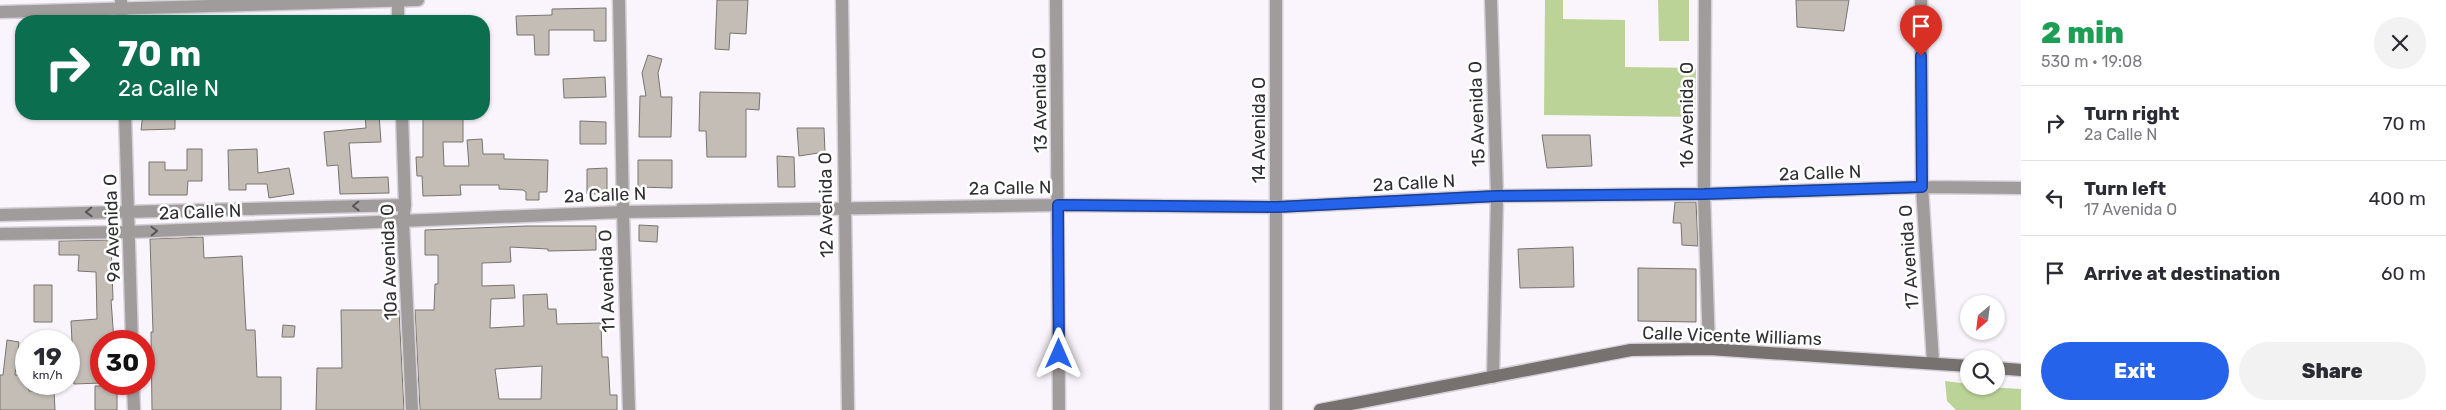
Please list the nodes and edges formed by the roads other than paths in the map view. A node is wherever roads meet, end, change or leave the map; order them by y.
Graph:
1 (398, 0) edge
2 (418, 0) edge
3 (619, 0) edge
4 (842, 0) edge
5 (1056, 0) edge
6 (1276, 0) edge
7 (1491, 0) edge
8 (1705, 0) edge
9 (1921, 0) edge
10 (121, 10) edge
11 (0, 12) edge
12 (398, 15) edge
13 (126, 120) edge
14 (402, 120) edge
15 (1922, 187) junction
16 (2021, 188) edge
17 (1704, 194) junction
18 (1497, 196) junction
19 (405, 205) junction
20 (1058, 205) junction
21 (1277, 207) junction
22 (844, 208) junction
23 (129, 211) junction
24 (623, 212) junction
25 (0, 215) edge
26 (403, 222) junction
27 (130, 232) junction
28 (0, 234) edge
29 (132, 330) edge
30 (1709, 350) junction
31 (1933, 362) junction
32 (1960, 365) edge
33 (2005, 369) edge
34 (2021, 370) edge
35 (1493, 377) junction
36 (134, 395) edge
37 (134, 410) edge
38 (412, 410) edge
39 (629, 410) edge
40 (848, 410) edge
41 (1059, 410) edge
42 (1276, 410) edge
43 (1320, 410) edge

1 - 2 street
1 - 10 street
1 - 12 street
3 - 24 street, 11 Avenida O
4 - 22 street, 12 Avenida O
5 - 20 street, 13 Avenida O
6 - 21 street, 14 Avenida O
7 - 18 street, 15 Avenida O
8 - 17 street, 16 Avenida O
9 - 15 street, 17 Avenida O
10 - 11 street
13 - 23 street, 9a Avenida O
14 - 19 street, 10a Avenida O
15 - 16 street, 2a Calle N
15 - 17 street, 2a Calle N
15 - 31 street, 17 Avenida O
17 - 18 street, 2a Calle N
17 - 30 street, 16 Avenida O
18 - 21 street, 2a Calle N
18 - 35 street, 15 Avenida O
19 -> 23 street, 2a Calle N
19 - 26 street, 10a Avenida O
20 - 21 street, 2a Calle N
20 - 22 street, 2a Calle N
20 - 41 street, 13 Avenida O
21 - 42 street, 14 Avenida O
22 - 24 street, 2a Calle N
22 - 40 street, 12 Avenida O
23 -> 25 street, 2a Calle N
23 - 27 street, 9a Avenida O
24 - 26 street, 2a Calle N
24 - 39 street, 11 Avenida O
27 -> 26 street, 2a Calle N
26 - 38 street, 10a Avenida O
27 - 28 street, 2a Calle N
27 - 29 street, 9a Avenida O
30 - 31 main road, Calle Vicente Williams
30 - 35 main road, Calle Vicente Williams
31 - 32 main road, Calle Vicente Williams
33 - 34 main road
35 - 43 main road, Calle Vicente Williams
36 - 37 street

